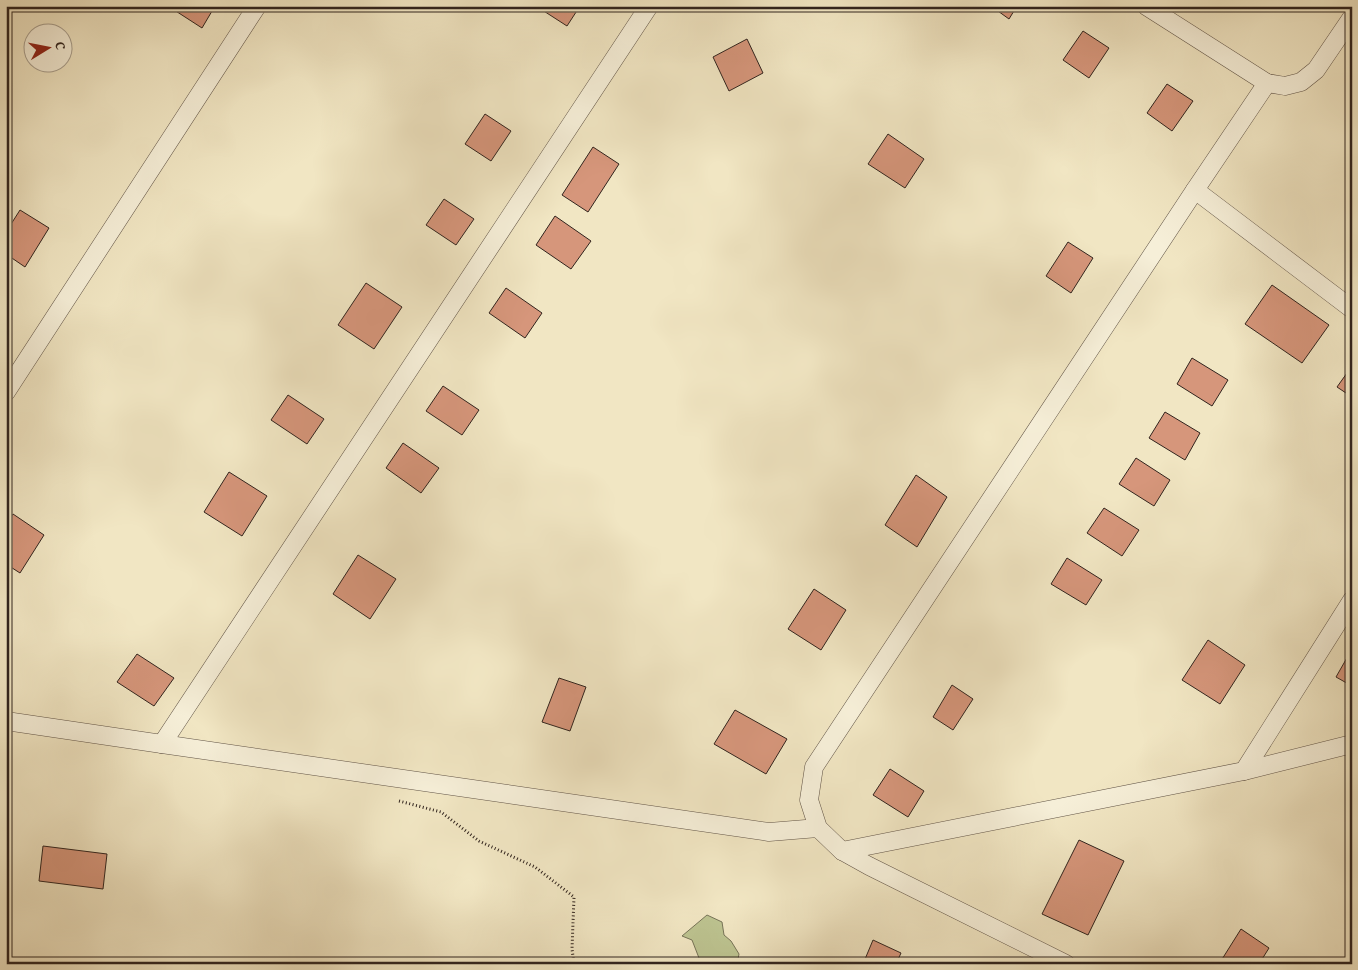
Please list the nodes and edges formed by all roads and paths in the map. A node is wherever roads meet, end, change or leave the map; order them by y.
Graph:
1 (257, 6) edge
2 (649, 6) edge
3 (1146, 6) edge
4 (1352, 17) edge
5 (1267, 83) junction
6 (1195, 190) junction
7 (1352, 309) edge
8 (6, 392) edge
9 (1352, 600) edge
10 (6, 721) edge
11 (162, 744) junction
12 (1352, 744) edge
13 (1244, 772) junction
14 (396, 800) dead end
15 (818, 828) junction
16 (842, 851) junction
17 (574, 964) edge
18 (1066, 964) edge

1 - 8 street
2 - 11 street
3 - 5 street
4 - 5 street
5 - 6 street
6 - 7 street
6 - 15 street
9 - 13 street
10 - 11 street
11 - 15 street
12 - 13 street
13 - 16 street
14 - 17 path
15 - 16 street
16 - 18 street

